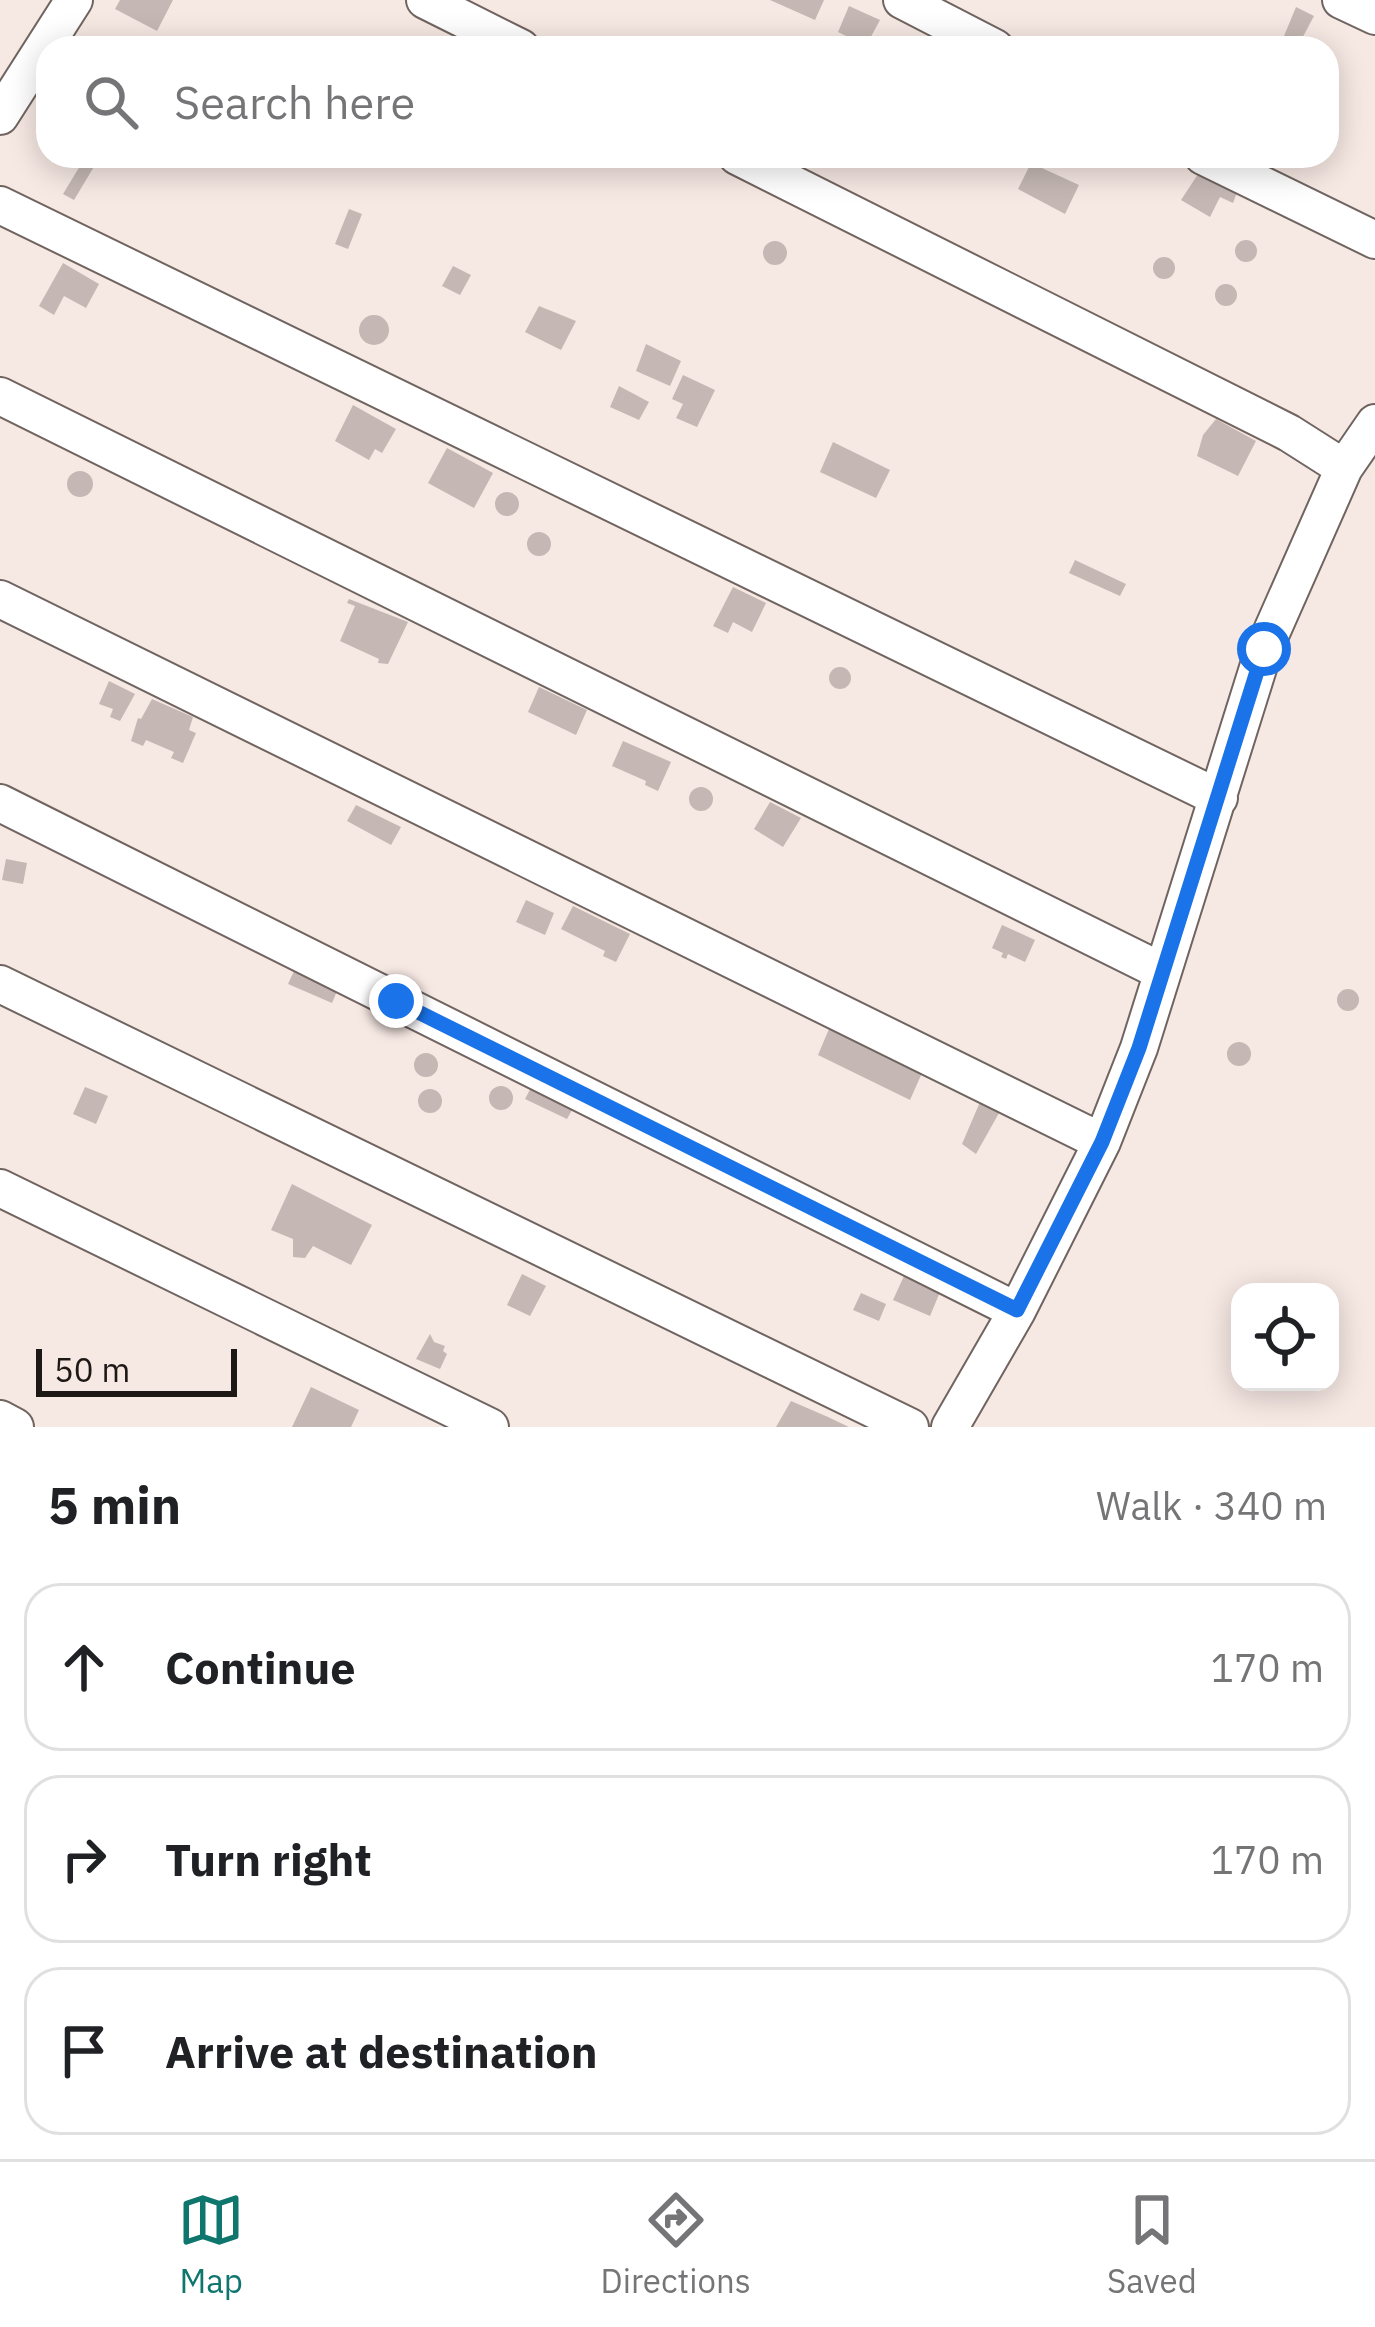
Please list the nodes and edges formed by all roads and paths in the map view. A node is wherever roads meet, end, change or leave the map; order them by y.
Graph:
1 (74, 0) edge
2 (425, 0) edge
3 (902, 0) edge
4 (1342, 0) edge
5 (1375, 16) edge
6 (51, 36) edge
7 (497, 36) edge
8 (972, 36) edge
9 (36, 60) edge
10 (0, 116) edge
11 (761, 168) edge
12 (1228, 168) edge
13 (0, 205) edge
14 (1375, 240) edge
15 (0, 396) edge
16 (1375, 423) edge
17 (1344, 468) junction
18 (0, 599) edge
19 (1219, 798) junction
20 (0, 803) edge
21 (1161, 971) junction
22 (0, 984) edge
23 (1102, 1142) junction
24 (0, 1188) edge
25 (1017, 1310) junction
26 (0, 1418) edge
27 (15, 1427) edge
28 (490, 1427) edge
29 (910, 1427) edge
30 (950, 1427) edge

1 - 6 street
2 - 7 street
3 - 8 street
4 - 5 street
9 - 10 street
11 - 17 street
12 - 14 street
13 - 19 street
15 - 21 street
16 - 17 street
17 - 19 street
18 - 23 street
19 - 21 street
20 - 25 street
21 - 23 street
22 - 29 street
23 - 25 street
24 - 28 street
25 - 30 street
26 - 27 street

